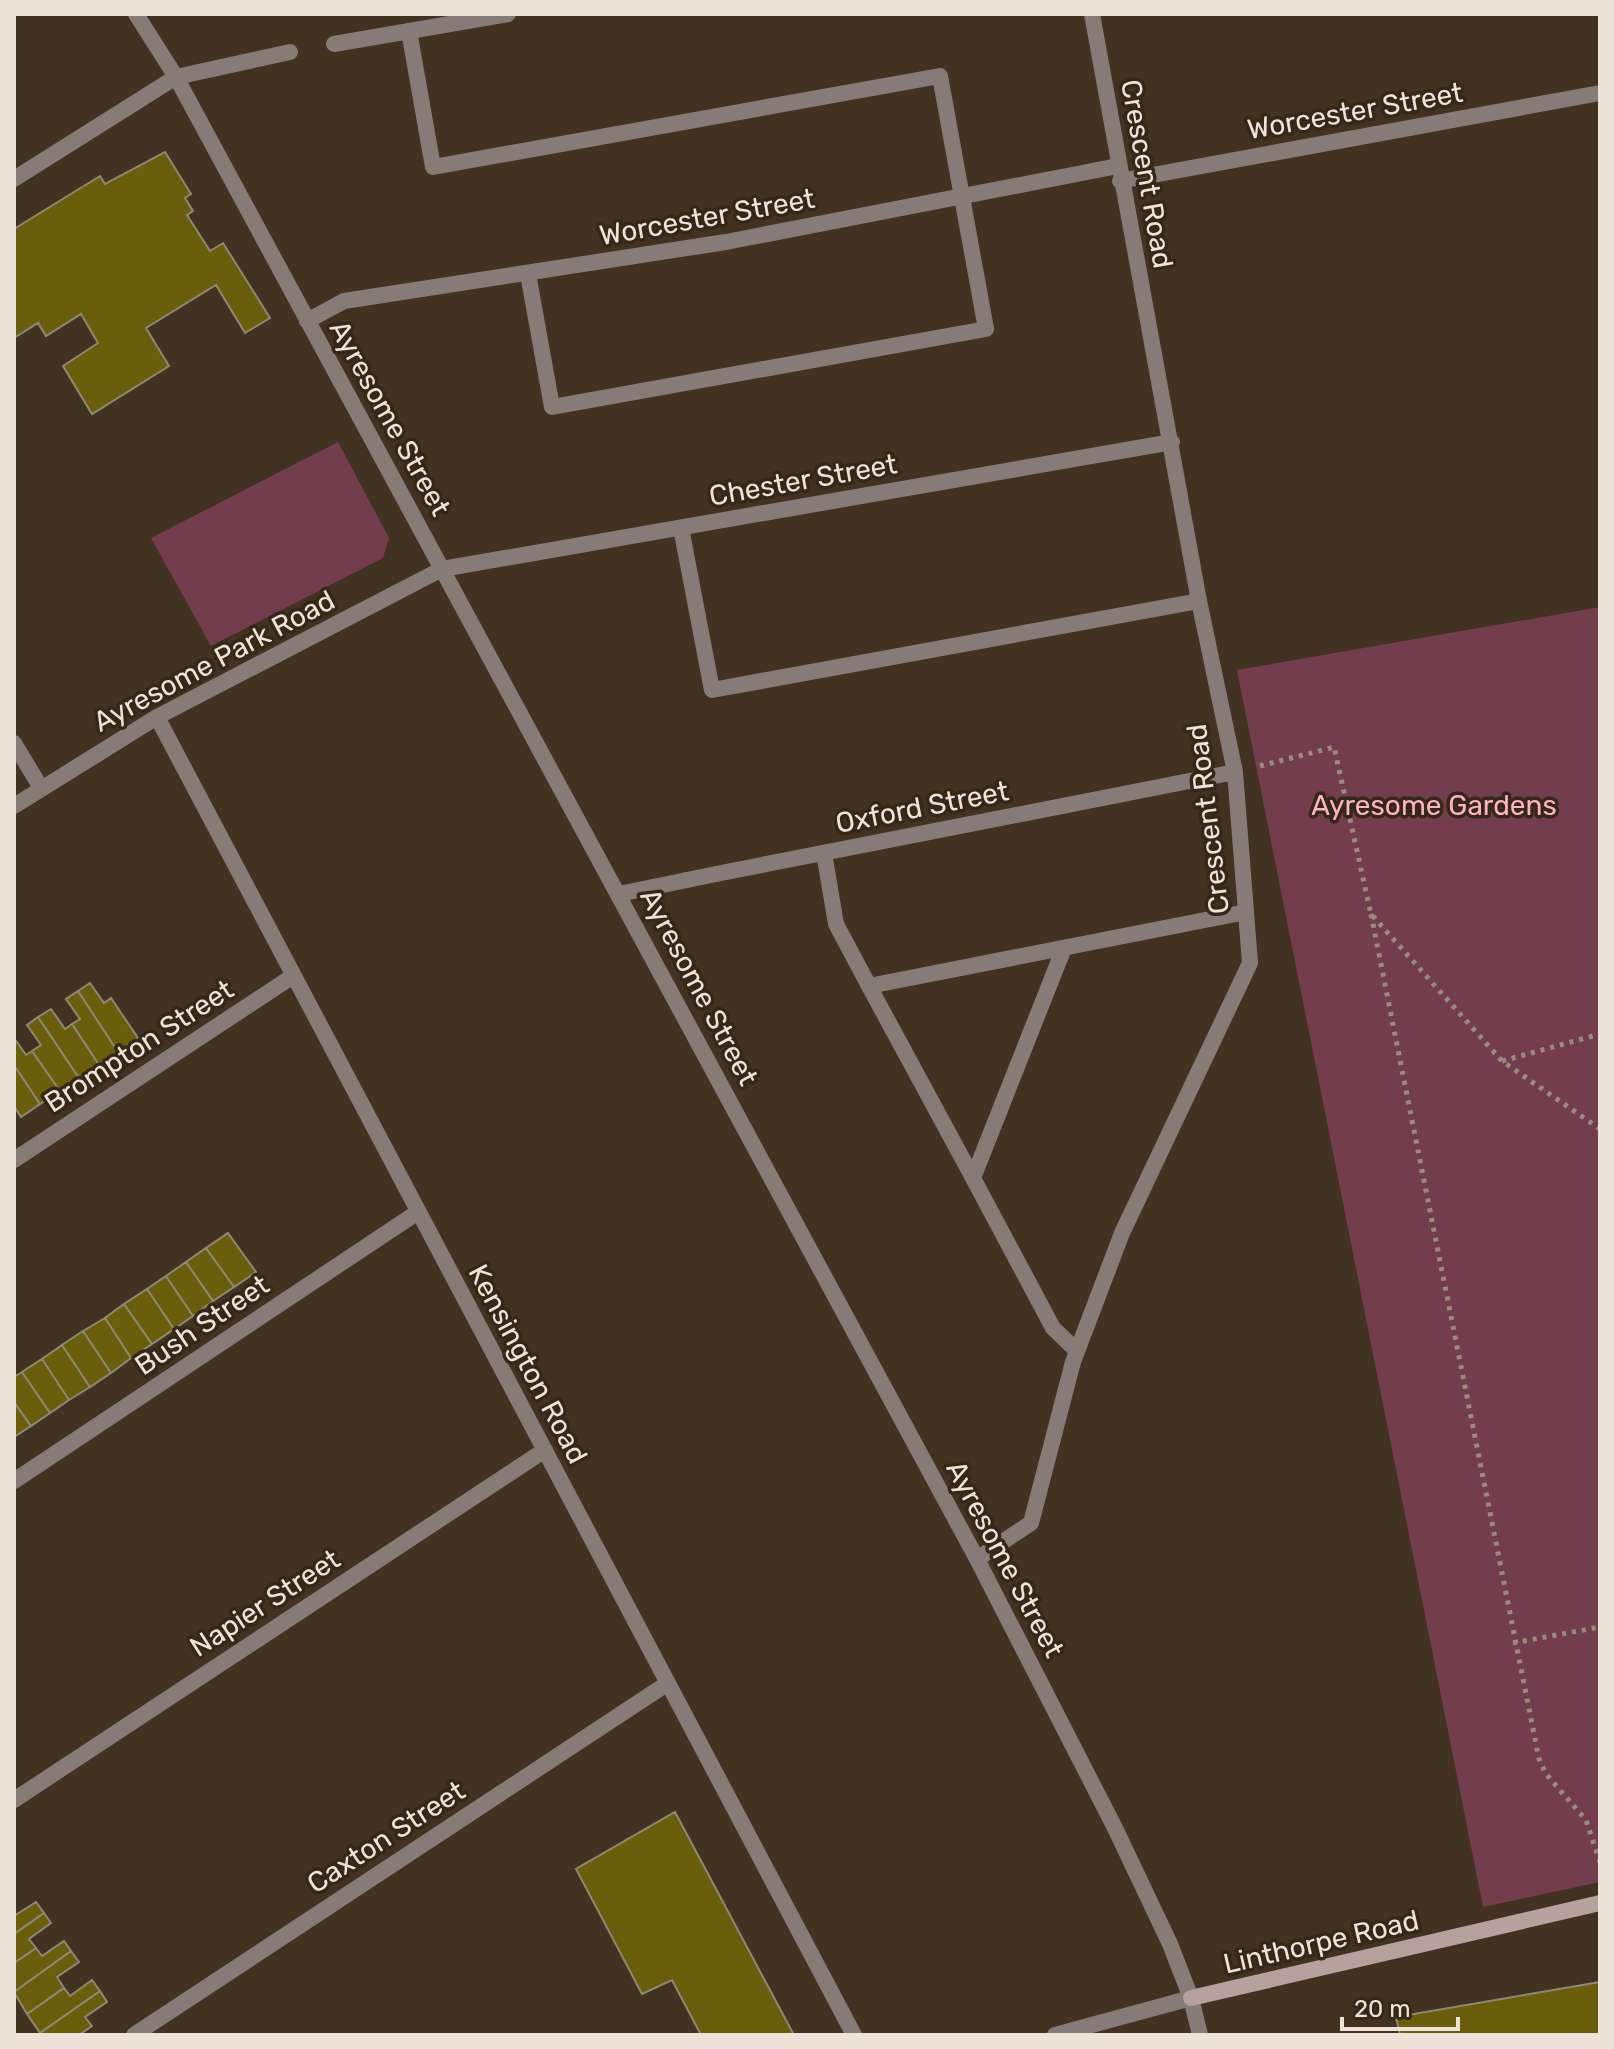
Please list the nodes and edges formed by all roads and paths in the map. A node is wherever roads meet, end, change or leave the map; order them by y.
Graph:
1 (136, 14) edge
2 (508, 14) edge
3 (1092, 14) edge
4 (409, 31) junction
5 (334, 44) dead end
6 (290, 52) dead end
7 (176, 77) junction
8 (1600, 93) edge
9 (1119, 174) junction
10 (14, 179) edge
11 (962, 197) junction
12 (528, 274) junction
13 (307, 321) junction
14 (1172, 442) junction
15 (681, 528) junction
16 (442, 569) junction
17 (1199, 601) junction
18 (157, 717) junction
19 (14, 743) edge
20 (1235, 772) junction
21 (41, 788) junction
22 (14, 806) edge
23 (824, 853) junction
24 (619, 894) junction
25 (1246, 912) junction
26 (1371, 914) junction
27 (1064, 948) junction
28 (293, 976) junction
29 (869, 986) junction
30 (1600, 1034) edge
31 (1502, 1061) junction
32 (1600, 1129) edge
33 (14, 1160) edge
34 (973, 1178) junction
35 (418, 1212) junction
36 (1077, 1351) junction
37 (545, 1450) junction
38 (14, 1481) edge
39 (977, 1559) junction
40 (1600, 1627) edge
41 (1513, 1643) junction
42 (668, 1683) junction
43 (14, 1800) edge
44 (1600, 1862) edge
45 (1600, 1903) edge
46 (1191, 1998) junction
47 (134, 2035) edge
48 (854, 2035) edge
49 (1055, 2035) edge
50 (1200, 2035) edge

1 - 7 street, Ayresome Street
2 - 4 street
3 - 9 street, Crescent Road
4 - 5 street
4 - 11 street
6 - 7 street
7 - 10 street
7 - 13 street, Ayresome Street
8 - 9 street, Worcester Street
9 - 11 street, Worcester Street
9 - 14 street, Crescent Road
11 - 12 street, Worcester Street
11 - 12 street
12 - 13 street, Worcester Street
13 - 16 street, Ayresome Street
14 - 15 street, Chester Street
14 - 17 street, Crescent Road
15 - 16 street, Chester Street
15 - 17 street
16 - 18 street, Ayresome Park Road
16 - 24 street, Ayresome Street
17 - 20 street, Crescent Road
18 - 21 street, Ayresome Park Road
18 - 28 street, Kensington Road
19 - 21 street
20 - 23 street, Oxford Street
20 - 25 street, Crescent Road
20 - 26 path
21 - 22 street, Ayresome Park Road
23 - 24 street, Oxford Street
23 - 29 street
24 - 39 street, Ayresome Street
25 - 27 street
25 - 36 street, Crescent Road
26 - 31 path
26 - 41 path
27 - 29 street
27 - 34 street
28 - 33 street, Brompton Street
28 - 35 street, Kensington Road
29 - 34 street
30 - 31 path
31 - 32 path
34 - 36 street
35 - 37 street, Kensington Road
35 - 38 street, Bush Street
36 - 39 street, Crescent Road
37 - 42 street, Kensington Road
37 - 43 street, Napier Street
39 - 46 street, Ayresome Street
40 - 41 path
41 - 44 path
42 - 47 street, Caxton Street
42 - 48 street, Kensington Road
45 - 46 main road, Linthorpe Road
46 - 49 street, Linthorpe Road
46 - 50 street, Ayresome Street

